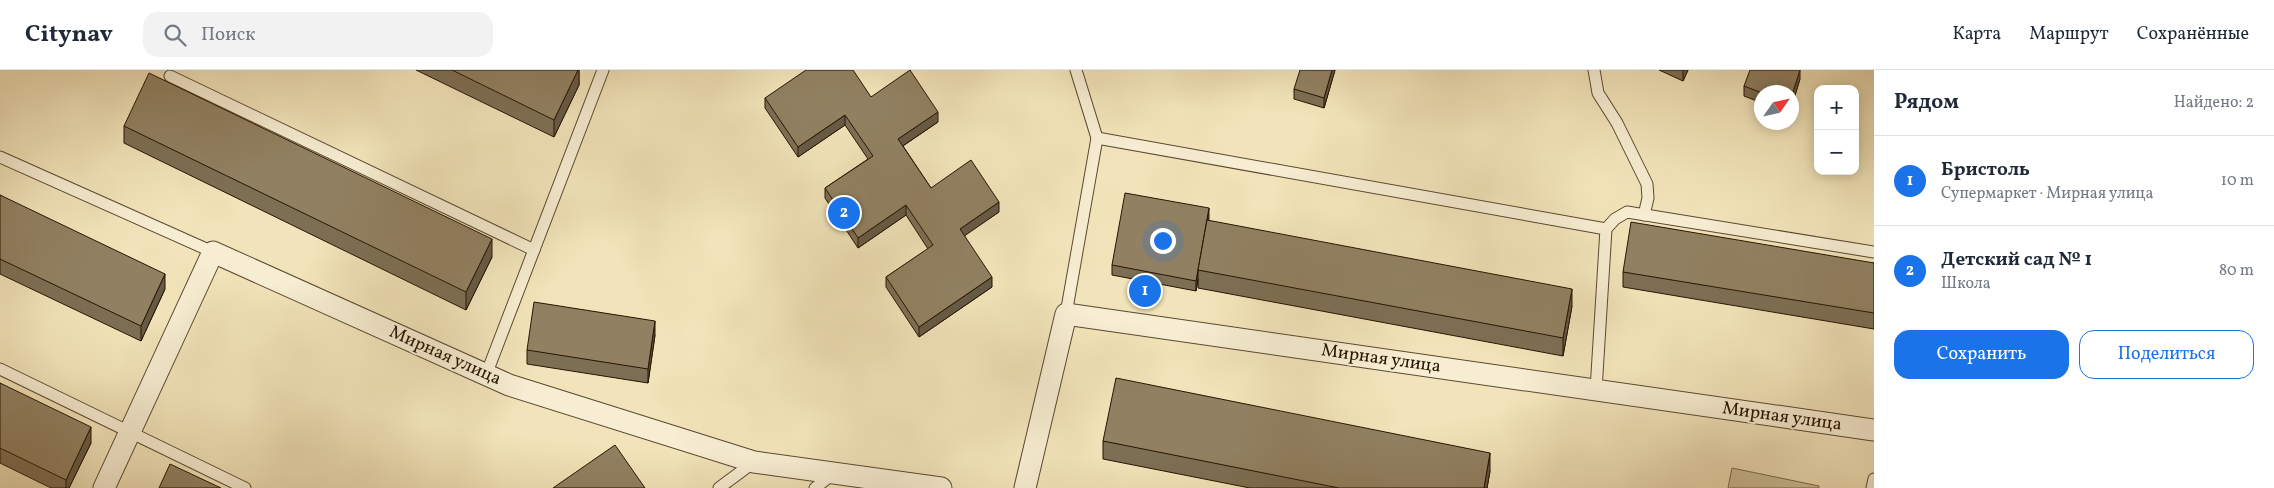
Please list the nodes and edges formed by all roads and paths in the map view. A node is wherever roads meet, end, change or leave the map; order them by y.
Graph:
1 (603, 70) edge
2 (1076, 70) edge
3 (1594, 70) edge
4 (170, 76) dead end
5 (1097, 138) junction
6 (0, 157) edge
7 (1644, 215) junction
8 (1606, 229) junction
9 (534, 250) junction
10 (213, 252) junction
11 (1874, 252) edge
12 (1066, 314) junction
13 (0, 369) edge
14 (486, 375) junction
15 (1596, 390) junction
16 (1874, 430) edge
17 (130, 432) junction
18 (754, 462) junction
19 (834, 473) junction
20 (1874, 479) edge
21 (104, 488) edge
22 (244, 488) edge
23 (719, 488) edge
24 (815, 488) edge
25 (941, 488) edge
26 (1025, 488) edge
27 (1872, 488) edge

1 - 9 lane
2 - 5 lane
3 - 7 lane
4 - 9 lane
5 - 8 lane
5 - 12 lane
6 - 10 lane
7 - 8 lane
7 - 11 lane
8 - 15 lane
9 - 14 lane
10 - 14 street, Мирная улица
10 - 17 street
12 - 15 street, Мирная улица
12 - 26 street
13 - 17 lane
14 - 18 street, Мирная улица
15 - 16 street, Мирная улица
17 - 21 street
17 - 22 lane
18 - 19 street, Мирная улица
18 - 23 lane
19 - 24 lane
19 - 25 street, Мирная улица
20 - 27 lane

